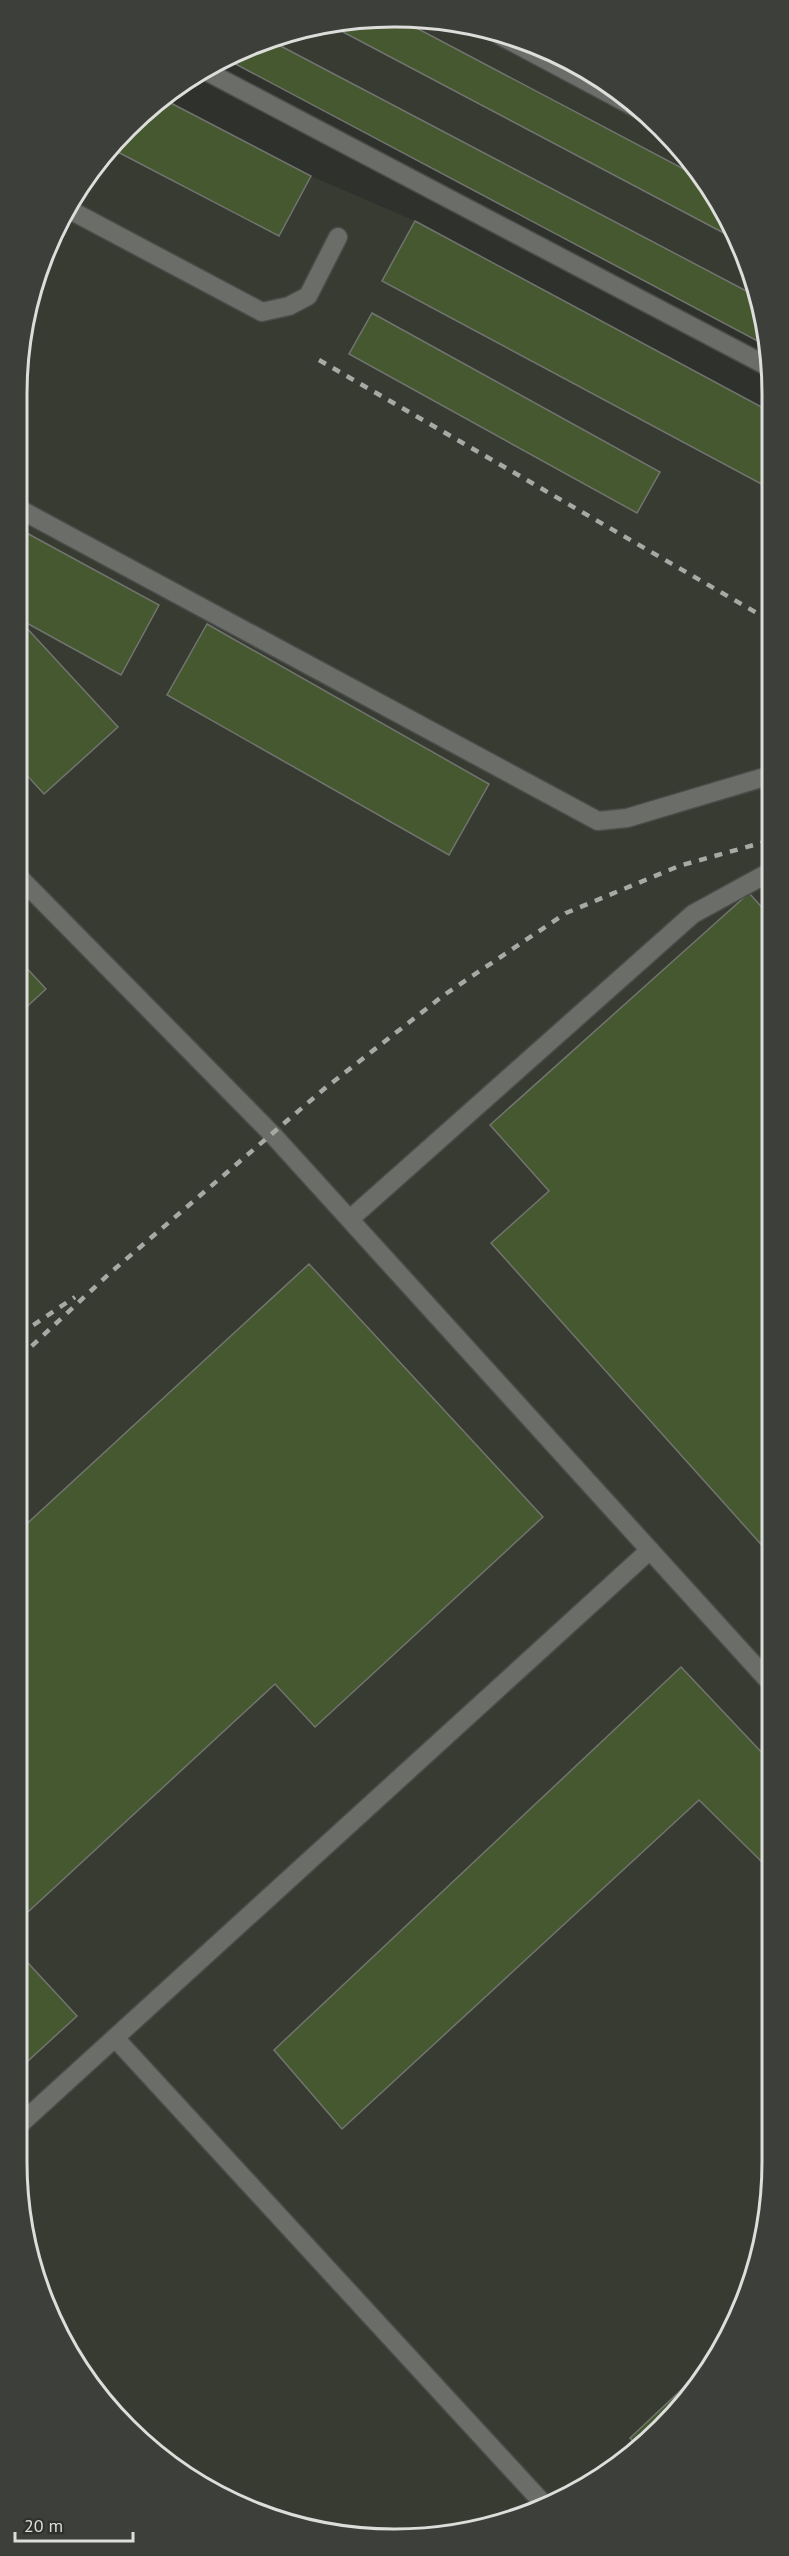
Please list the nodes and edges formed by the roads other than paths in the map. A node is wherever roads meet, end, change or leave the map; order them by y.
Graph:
1 (547, 60) edge
2 (213, 75) edge
3 (589, 83) edge
4 (75, 213) edge
5 (338, 237) dead end
6 (760, 362) edge
7 (27, 513) edge
8 (762, 778) edge
9 (762, 876) edge
10 (27, 885) edge
11 (350, 1220) junction
12 (650, 1550) junction
13 (762, 1674) edge
14 (115, 2038) junction
15 (27, 2118) edge
16 (539, 2499) edge

1 - 3 lane
2 - 6 lane
4 - 5 lane
7 - 8 lane
9 - 11 lane
10 - 11 lane
11 - 12 lane
12 - 13 lane
12 - 14 lane
14 - 15 lane
14 - 16 lane

